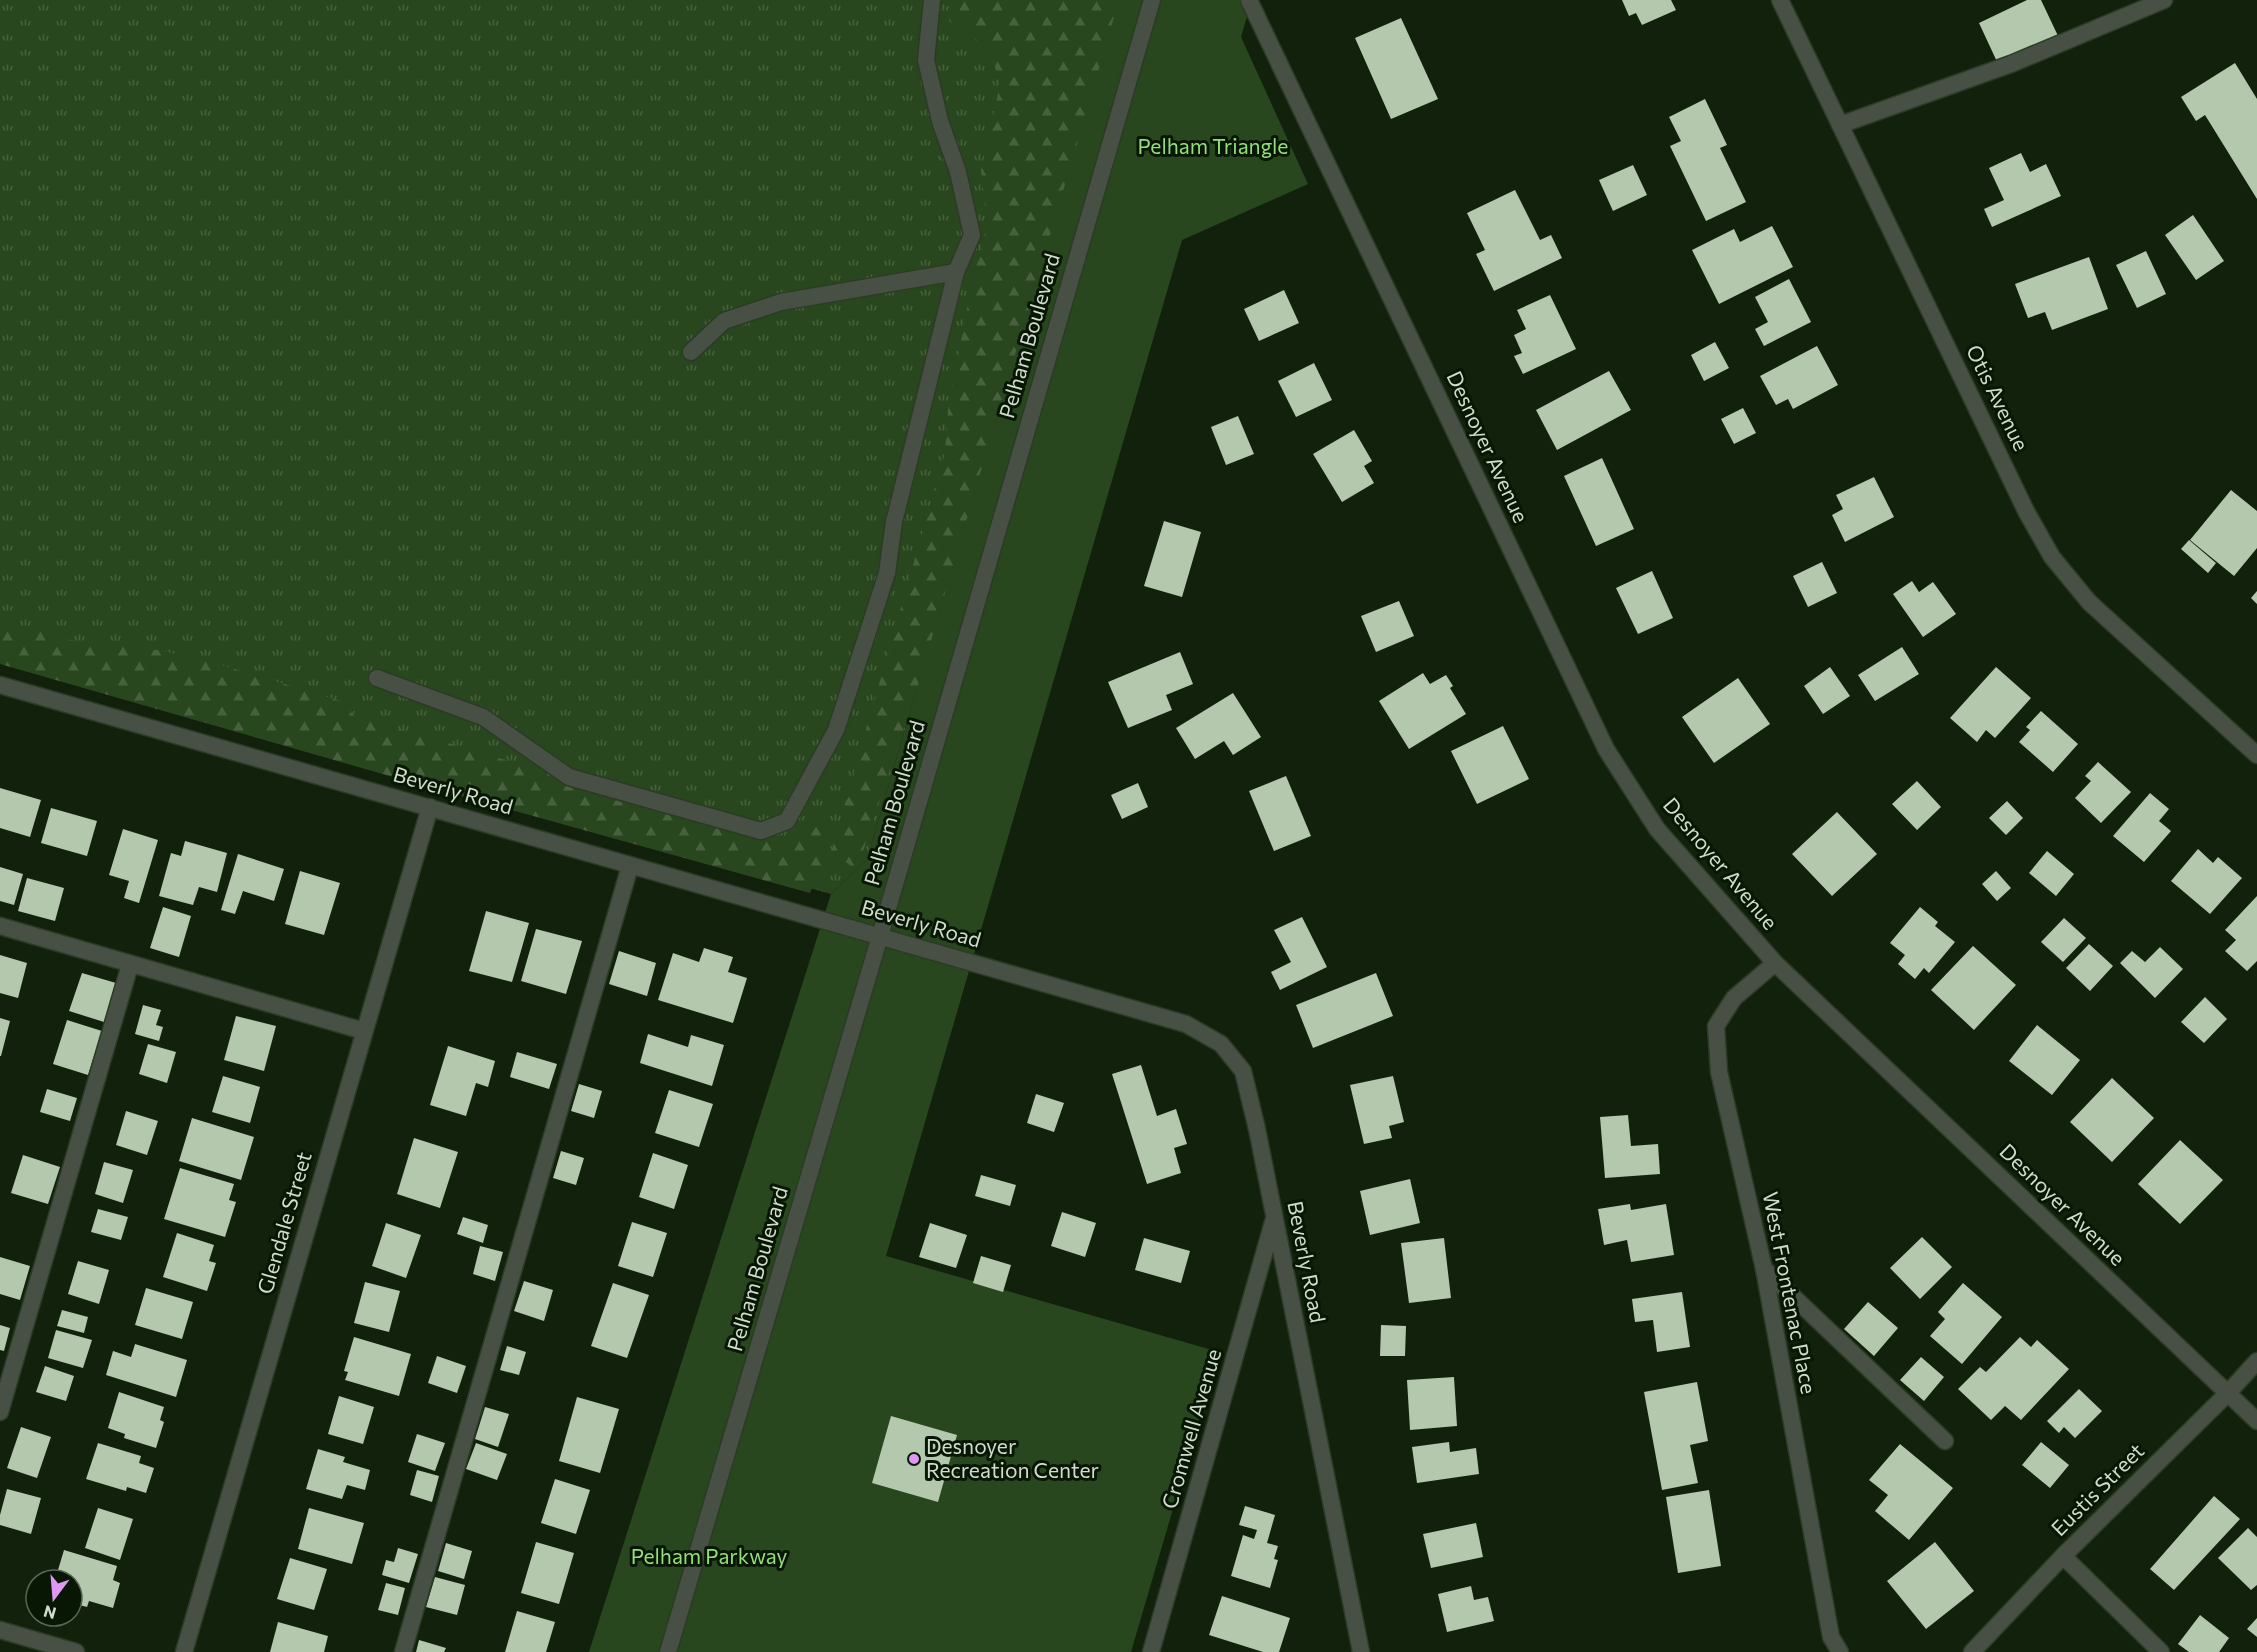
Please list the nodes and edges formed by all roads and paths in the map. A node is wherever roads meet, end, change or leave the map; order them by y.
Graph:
1 (932, 0) edge
2 (1152, 0) edge
3 (1249, 0) edge
4 (1780, 0) edge
5 (2164, 0) edge
6 (1840, 125) junction
7 (956, 272) junction
8 (691, 352) dead end
9 (377, 678) dead end
10 (0, 685) edge
11 (2257, 755) edge
12 (430, 807) junction
13 (630, 866) junction
14 (0, 926) edge
15 (880, 936) junction
16 (1775, 963) junction
17 (130, 965) junction
18 (364, 1031) junction
19 (1274, 1219) junction
20 (1764, 1269) junction
21 (2257, 1361) edge
22 (2228, 1393) junction
23 (0, 1412) edge
24 (2257, 1421) edge
25 (1945, 1441) dead end
26 (2063, 1556) junction
27 (0, 1630) edge
28 (76, 1652) edge
29 (184, 1652) edge
30 (403, 1652) edge
31 (668, 1652) edge
32 (1151, 1652) edge
33 (1361, 1652) edge
34 (1840, 1652) edge
35 (1972, 1652) edge
36 (2161, 1652) edge

1 - 7 street
2 - 15 street, Pelham Boulevard
3 - 16 street, Desnoyer Avenue
4 - 6 street, Otis Avenue
5 - 6 street
6 - 11 street, Otis Avenue
7 - 8 street
7 - 9 street
10 - 12 street, Beverly Road
12 - 13 street, Beverly Road
12 - 18 street, Glendale Street
13 - 15 street, Beverly Road
13 - 30 street
14 - 17 street
15 - 19 street, Beverly Road
15 - 31 street, Pelham Boulevard
16 - 20 street, West Frontenac Place
16 - 22 street, Desnoyer Avenue
17 - 18 street
17 - 23 street
18 - 29 street, Glendale Street
19 - 32 street, Cromwell Avenue
19 - 33 street, Beverly Road
20 - 25 street
20 - 34 street, West Frontenac Place
21 - 22 street, Eustis Street
22 - 24 street, Desnoyer Avenue
22 - 26 street, Eustis Street
26 - 35 street, Eustis Street
26 - 36 street
27 - 28 street

